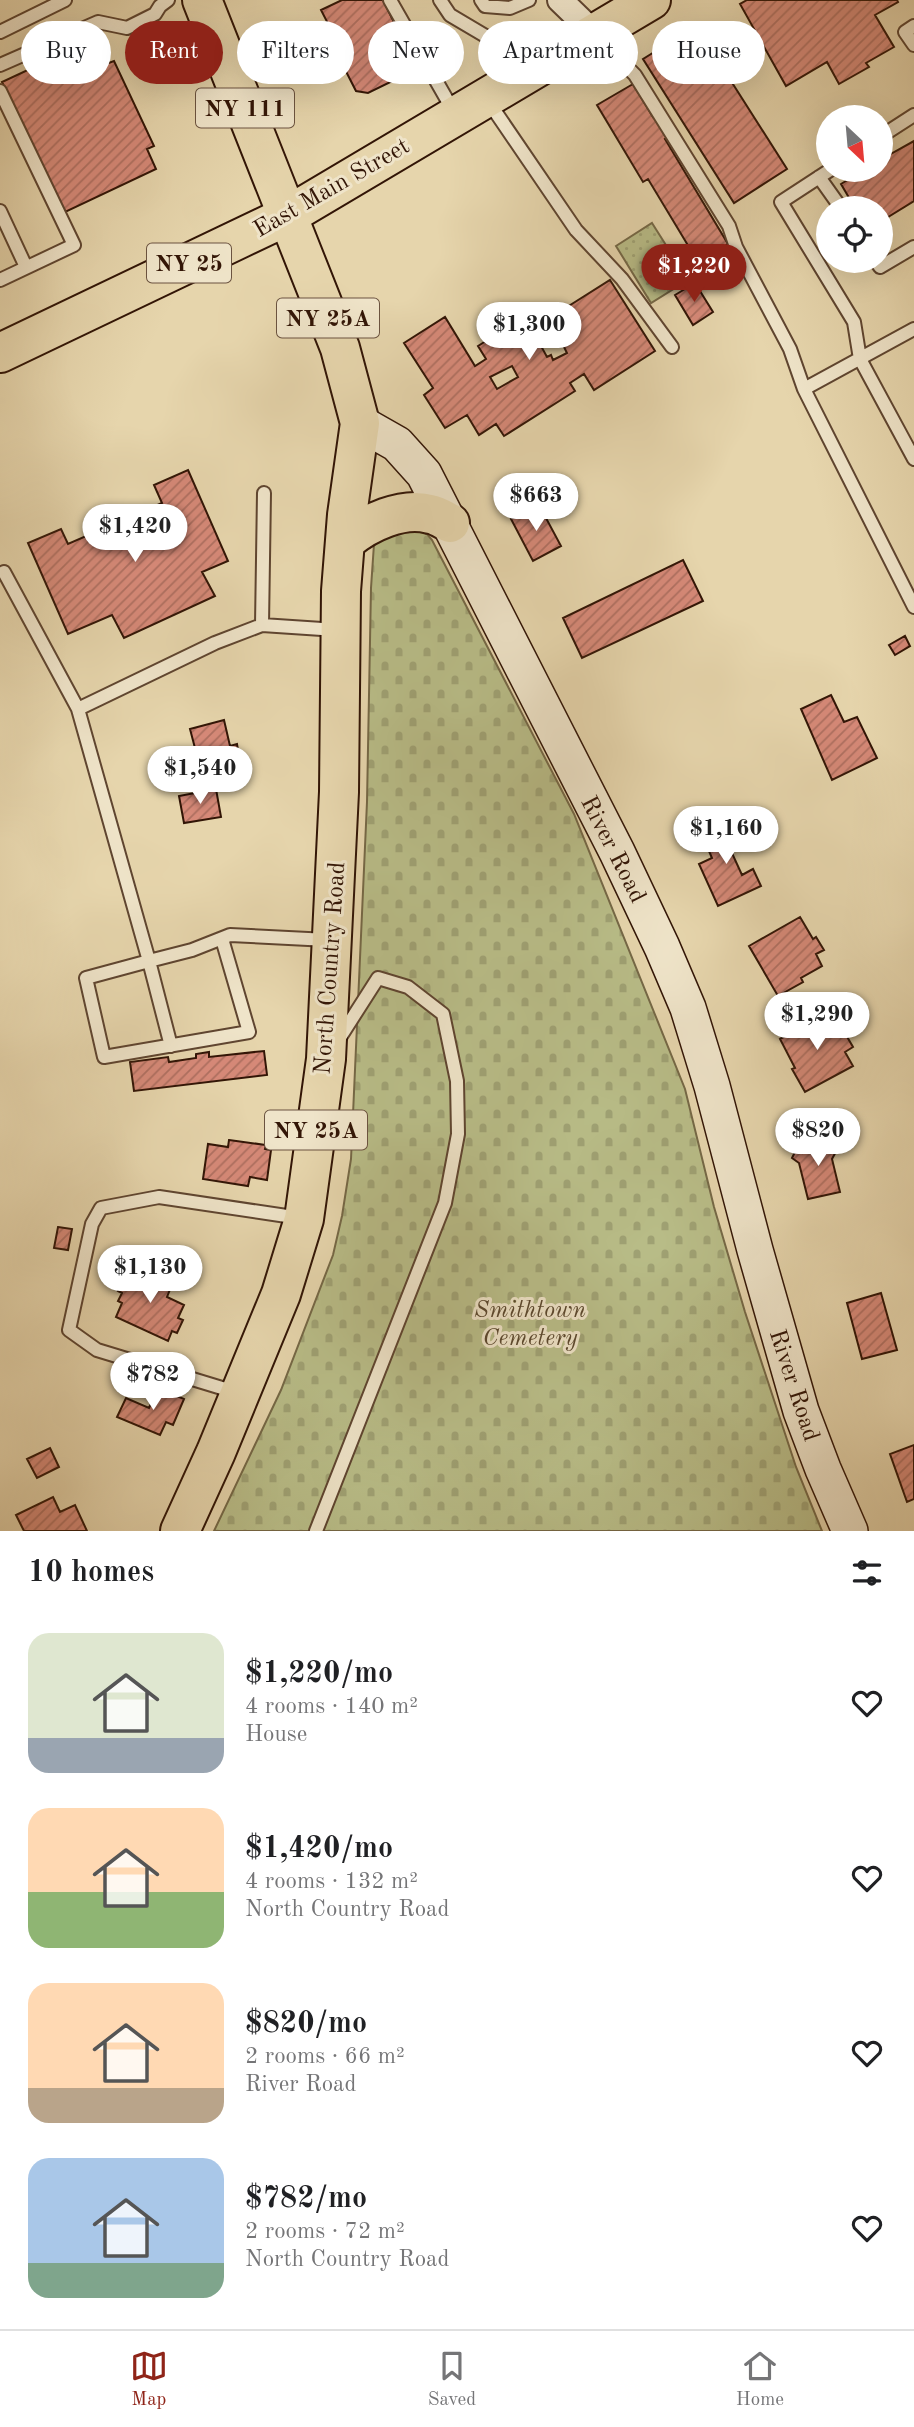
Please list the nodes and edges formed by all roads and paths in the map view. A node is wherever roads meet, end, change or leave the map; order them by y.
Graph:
1 (65, 0) edge
2 (168, 0) edge
3 (202, 0) edge
4 (390, 0) edge
5 (440, 0) edge
6 (481, 0) edge
7 (530, 0) edge
8 (561, 0) edge
9 (651, 0) edge
10 (582, 21) edge
11 (615, 21) edge
12 (914, 26) edge
13 (0, 32) edge
14 (478, 32) edge
15 (914, 45) edge
16 (0, 65) edge
17 (638, 80) edge
18 (509, 84) edge
19 (0, 90) edge
20 (471, 107) junction
21 (914, 115) edge
22 (893, 129) edge
23 (816, 179) edge
24 (0, 211) edge
25 (286, 216) junction
26 (914, 247) edge
27 (893, 259) edge
28 (26, 267) junction
29 (0, 280) edge
30 (914, 329) edge
31 (672, 347) dead end
32 (0, 353) edge
33 (860, 359) junction
34 (804, 389) junction
35 (360, 422) junction
36 (914, 459) edge
37 (264, 493) dead end
38 (450, 523) junction
39 (347, 540) junction
40 (4, 572) dead end
41 (914, 607) edge
42 (262, 625) junction
43 (341, 631) junction
44 (78, 709) junction
45 (222, 939) junction
46 (333, 940) junction
47 (149, 961) junction
48 (171, 1046) junction
49 (326, 1059) junction
50 (304, 1219) junction
51 (240, 1394) junction
52 (180, 1531) edge
53 (316, 1531) edge
54 (850, 1531) edge

1 - 13 lane
2 - 16 lane
3 - 25 main road, NY 111
4 - 20 lane
5 - 14 lane
6 - 7 lane
8 - 10 street
9 - 11 main road, East Main Street / NY 25
12 - 15 lane
17 - 34 lane
18 - 20 main road, East Main Street / NY 25
19 - 28 lane
20 - 25 main road, East Main Street / NY 25
20 - 31 lane
21 - 22 lane
23 - 33 lane
24 - 28 lane
25 - 32 main road, East Main Street / NY 25
25 - 35 main road, NY 25A
26 - 27 lane
28 - 29 lane
30 - 33 lane
33 - 34 lane
33 - 36 lane
34 - 41 lane
35 - 38 street, River Road
35 - 39 main road, North Country Road / NY 25A
37 - 42 lane
38 - 39 main road
38 - 54 street, River Road
39 - 43 main road, North Country Road / NY 25A
40 - 44 lane
42 - 43 lane
42 - 44 lane
43 - 46 main road, North Country Road / NY 25A
44 - 47 lane
45 - 46 lane
45 - 47 lane
45 - 48 lane
46 - 49 main road, North Country Road / NY 25A
47 - 48 lane
47 - 48 lane
49 - 50 main road, North Country Road / NY 25A
49 - 53 lane
50 - 51 main road, North Country Road / NY 25A
50 - 51 lane
51 - 52 main road, North Country Road / NY 25A

